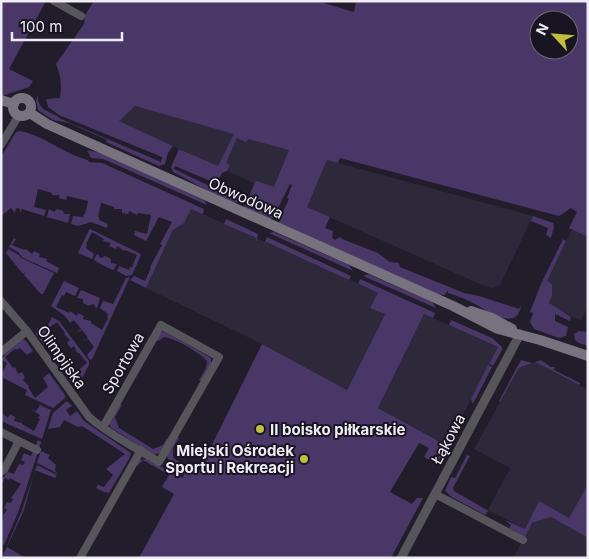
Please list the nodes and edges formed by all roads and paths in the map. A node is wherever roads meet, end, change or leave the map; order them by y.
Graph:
1 (54, 1) edge
2 (82, 16) dead end
3 (1, 100) edge
4 (14, 104) junction
5 (30, 112) junction
6 (18, 115) junction
7 (1, 145) edge
8 (1, 301) edge
9 (27, 331) junction
10 (520, 334) junction
11 (1, 352) edge
12 (588, 356) edge
13 (103, 427) junction
14 (1, 432) edge
15 (19, 441) junction
16 (38, 450) dead end
17 (140, 450) junction
18 (1, 472) edge
19 (435, 494) junction
20 (523, 540) dead end
21 (80, 558) edge
22 (401, 558) edge

1 - 2 street
3 - 4 main road
4 - 5 main road
4 - 6 main road
5 - 6 main road
5 - 10 main road, Obwodowa
6 - 7 street
8 - 9 street, Olimpijska
9 - 11 street
9 - 13 street, Olimpijska
10 - 12 main road, Obwodowa
10 - 19 street, Łąkowa
13 - 17 street, Sportowa
13 - 17 street, Sportowa
14 - 15 street
15 - 16 street
15 - 18 street
17 - 21 street
19 - 20 street
19 - 22 street, Łąkowa

